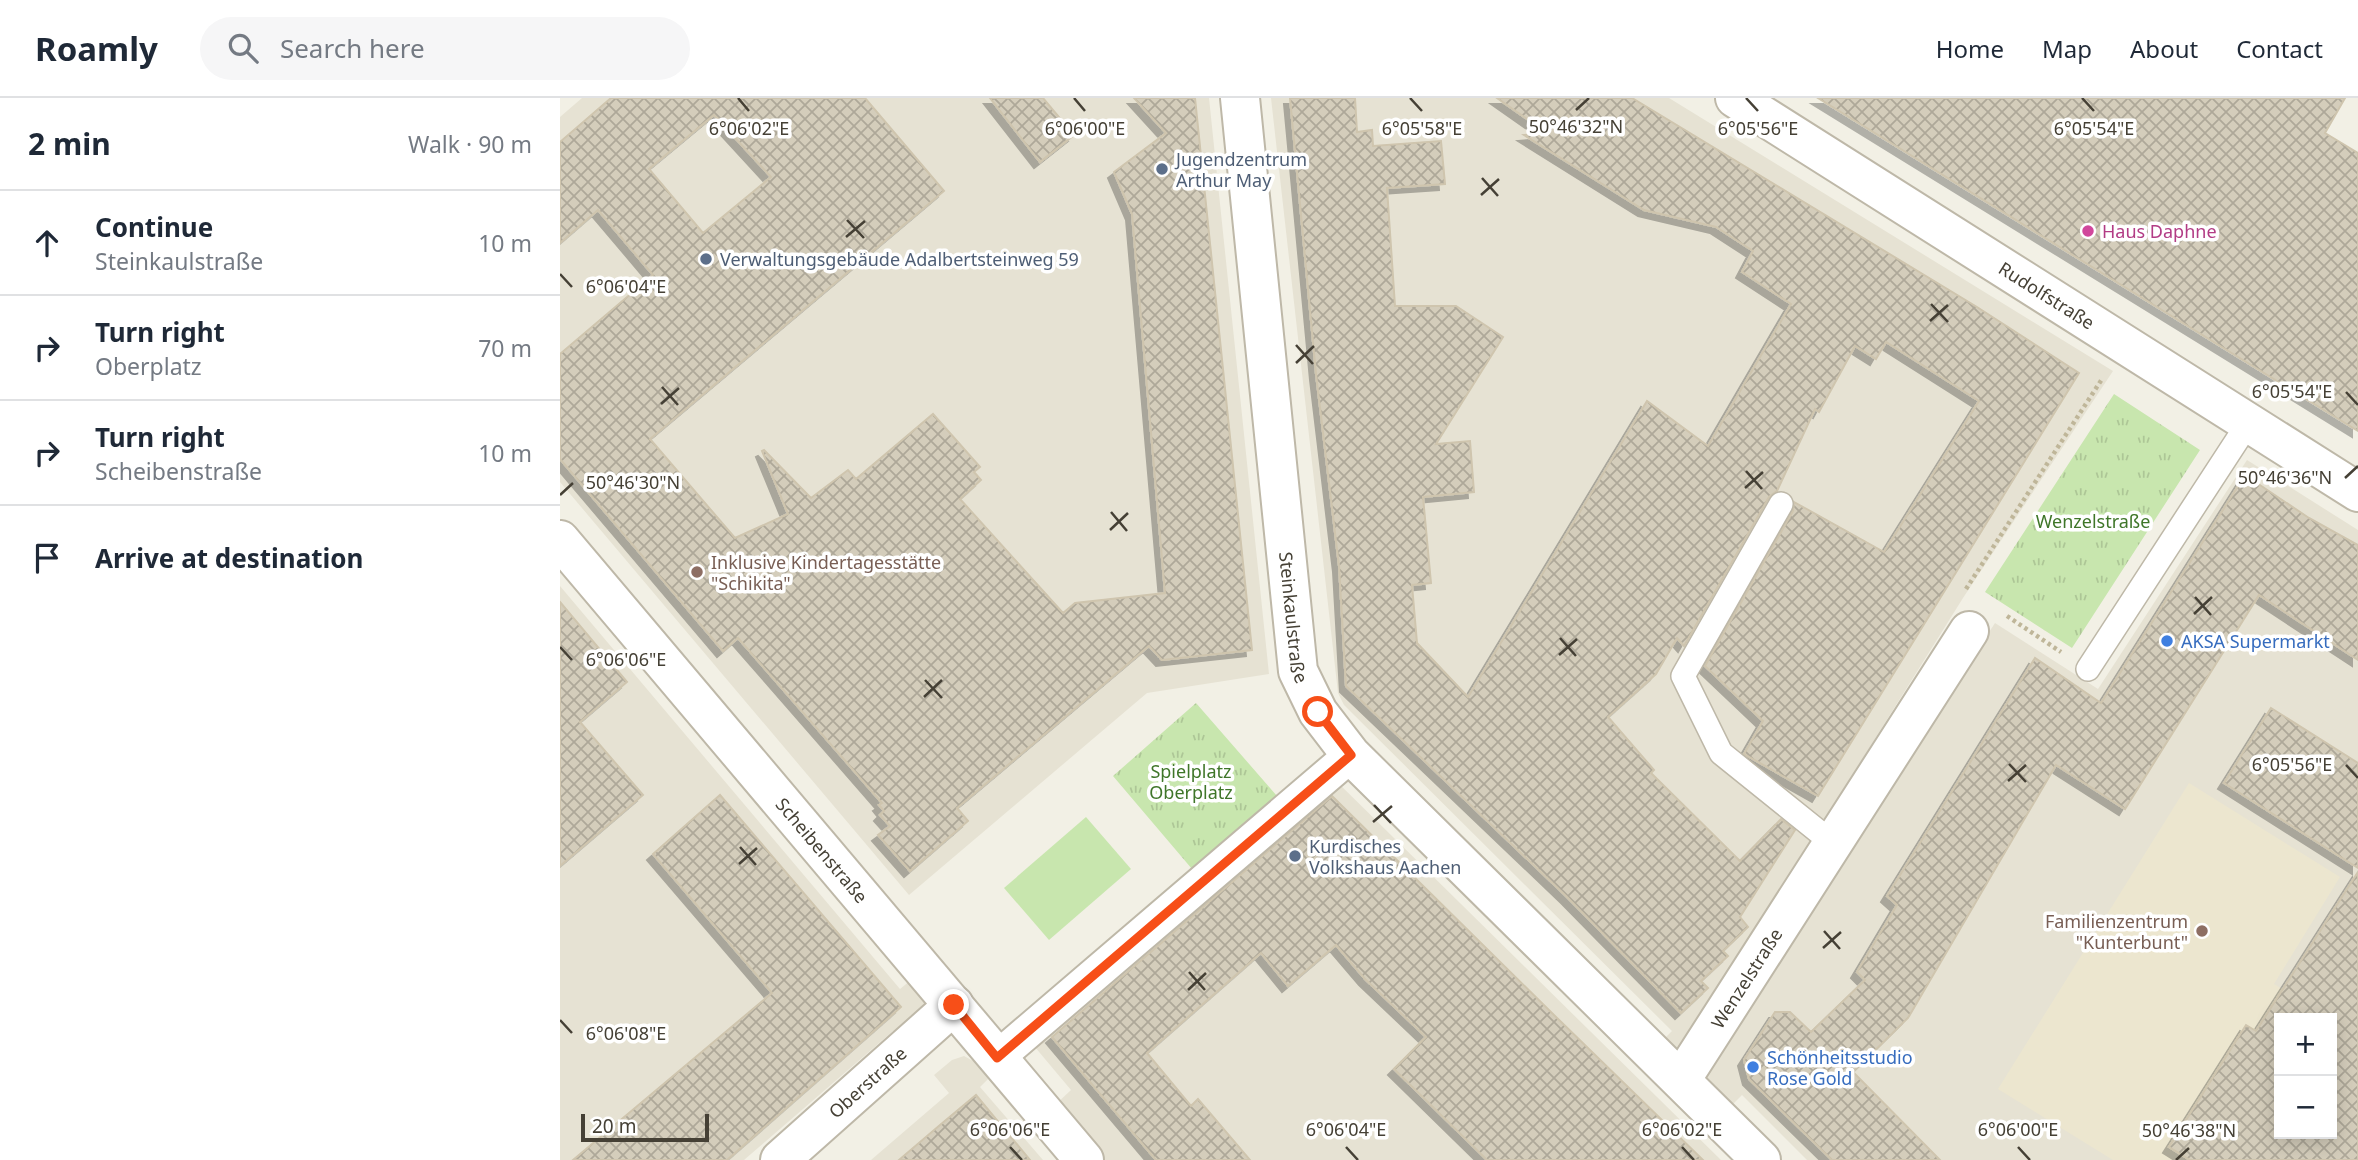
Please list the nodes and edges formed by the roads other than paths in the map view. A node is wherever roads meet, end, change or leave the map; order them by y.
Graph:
1 (1241, 98) edge
2 (1735, 98) edge
3 (2249, 422) junction
4 (2358, 492) edge
5 (1781, 504) dead end
6 (560, 541) edge
7 (1978, 617) road end
8 (2088, 669) road end
9 (1351, 755) junction
10 (1834, 844) junction
11 (954, 1005) junction
12 (997, 1058) junction
13 (1681, 1080) junction
14 (780, 1160) edge
15 (1084, 1160) edge
16 (1761, 1160) edge

1 - 9 street, Steinkaulstraße
2 - 3 street, Rudolfstraße
3 - 4 street, Rudolfstraße
3 - 8 lane
5 - 10 lane
6 - 11 street, Scheibenstraße
7 - 10 street, Wenzelstraße
9 - 12 street
9 - 13 street, Steinkaulstraße
10 - 13 street, Wenzelstraße
11 - 12 street, Scheibenstraße
11 - 14 street, Oberstraße
12 - 15 street, Scheibenstraße
13 - 16 street, Steinkaulstraße

